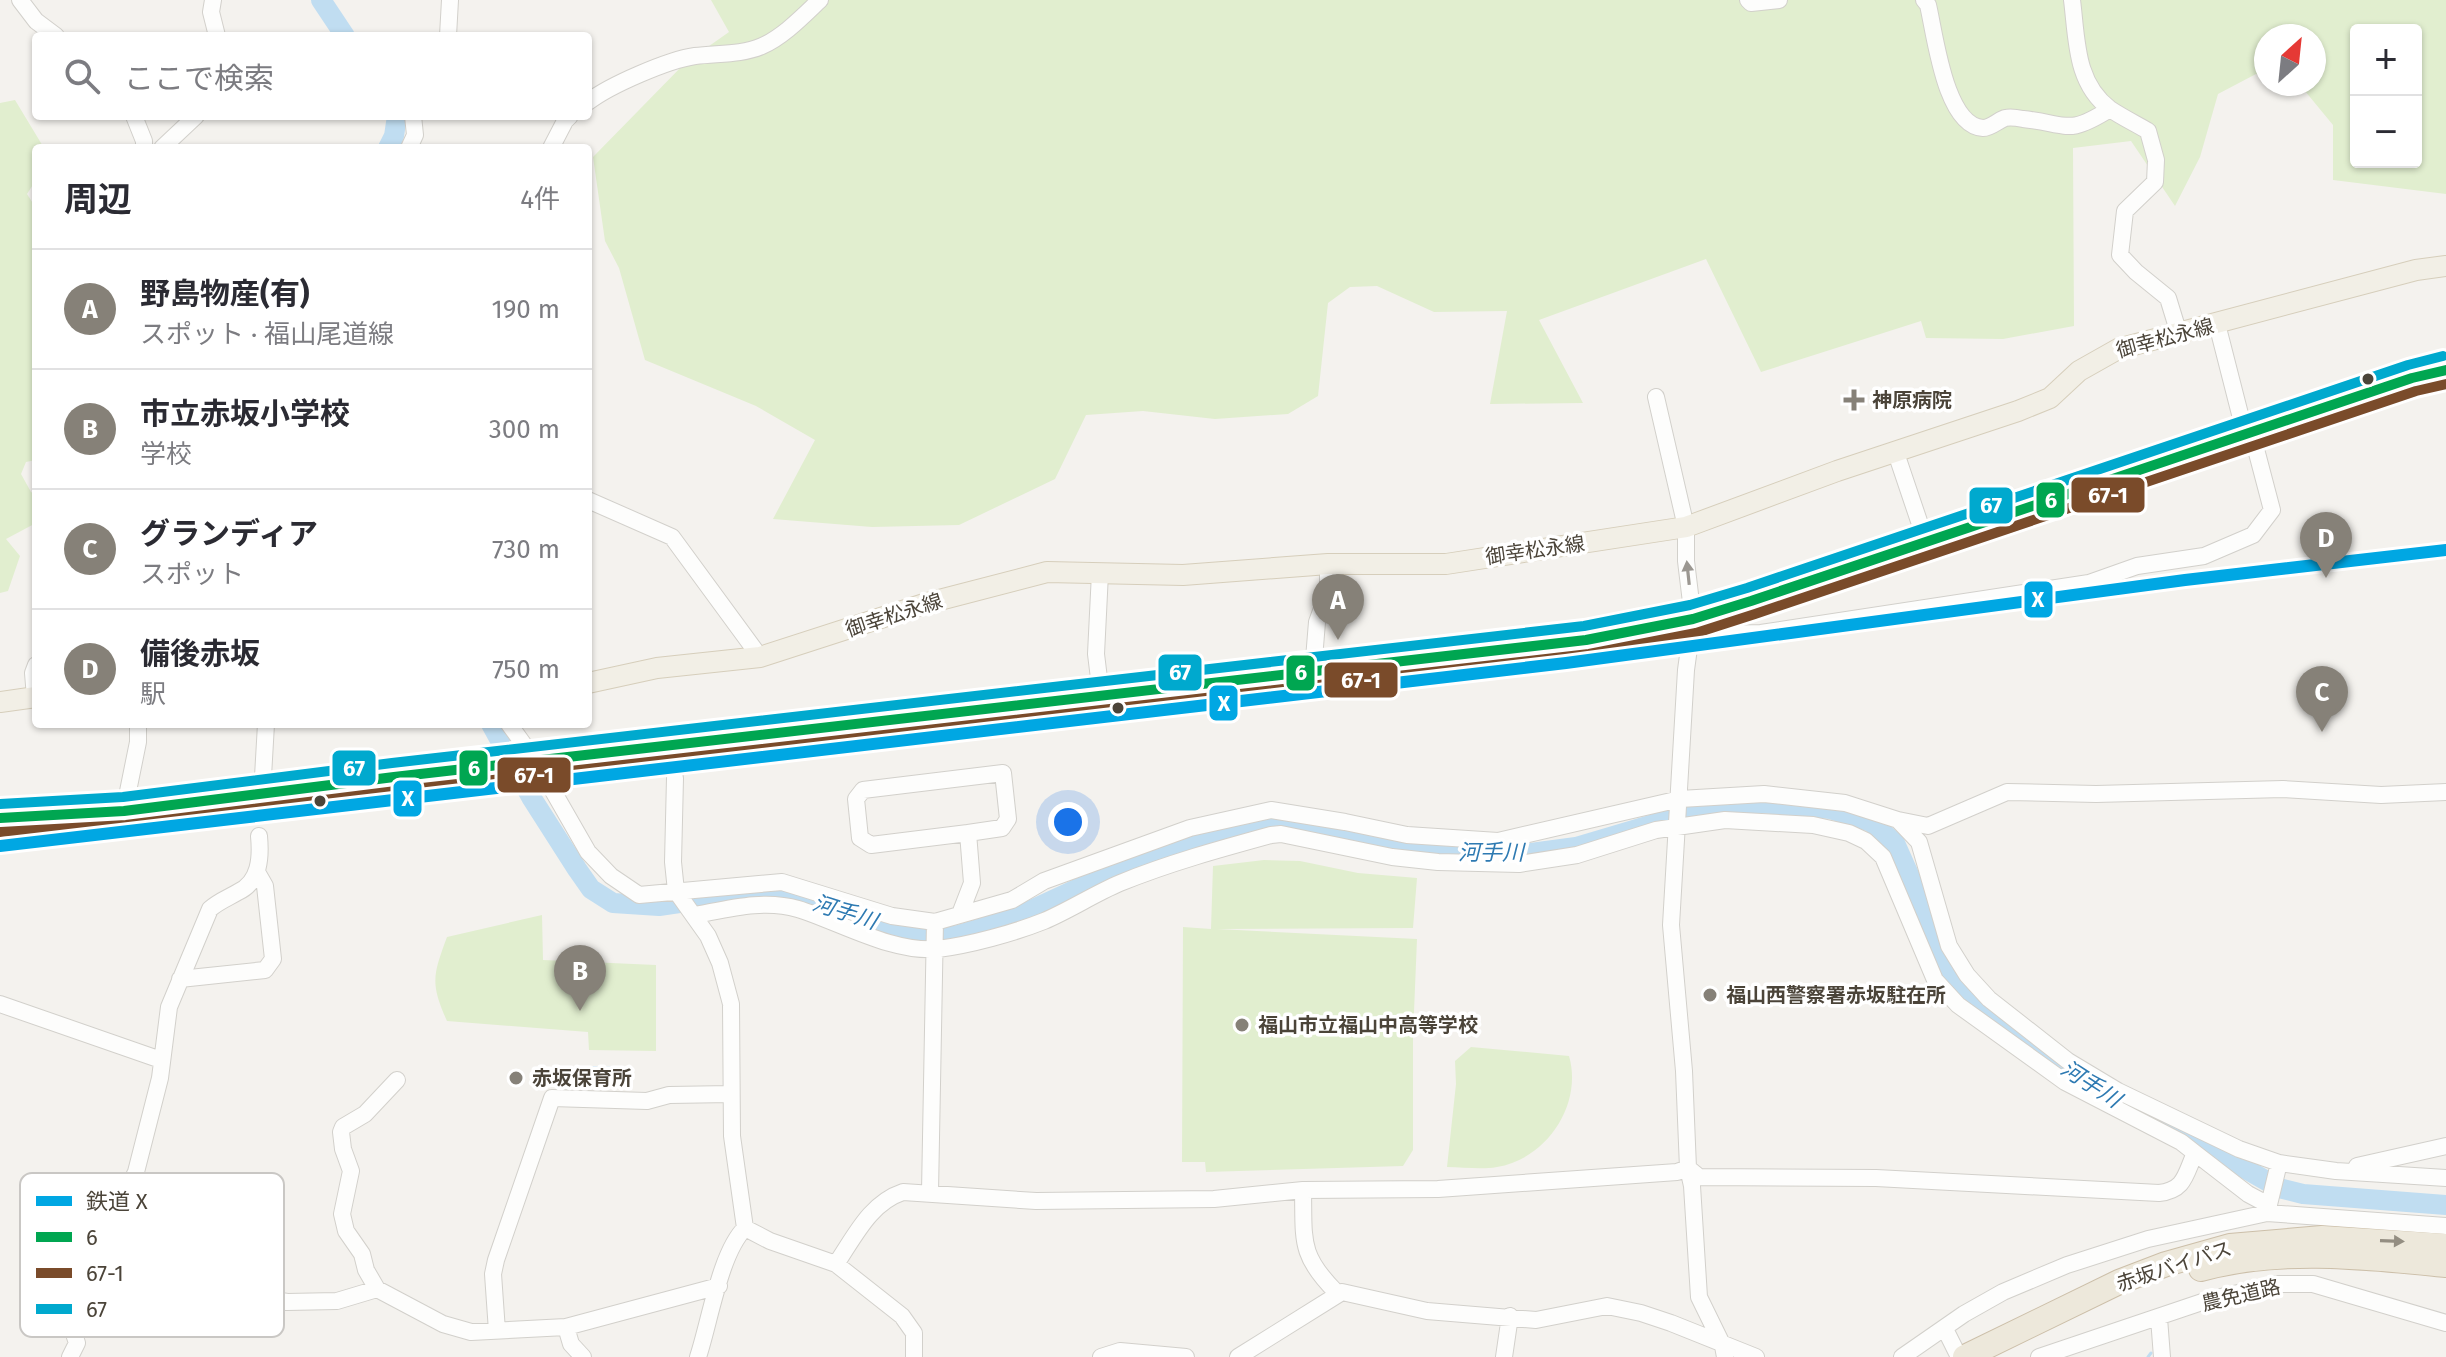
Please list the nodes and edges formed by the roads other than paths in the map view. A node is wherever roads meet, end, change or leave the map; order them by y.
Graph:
1 (20, 0) edge
2 (213, 0) edge
3 (450, 0) edge
4 (820, 0) edge
5 (1748, 0) edge
6 (1779, 0) edge
7 (1924, 0) edge
8 (2072, 0) edge
9 (51, 32) edge
10 (216, 32) edge
11 (448, 32) edge
12 (592, 100) edge
13 (2110, 109) junction
14 (136, 120) edge
15 (192, 120) edge
16 (413, 120) edge
17 (568, 120) edge
18 (144, 144) edge
19 (166, 144) edge
20 (411, 144) edge
21 (553, 144) edge
22 (2446, 266) edge
23 (2217, 324) junction
24 (2179, 334) junction
25 (2446, 370) edge
26 (1656, 397) dead end
27 (2252, 434) junction
28 (1896, 453) junction
29 (592, 502) edge
30 (1686, 527) junction
31 (1926, 542) junction
32 (1328, 564) junction
33 (1100, 573) junction
34 (1692, 627) junction
35 (760, 657) junction
36 (1313, 671) junction
37 (592, 682) edge
38 (1101, 695) junction
39 (32, 698) edge
40 (0, 702) edge
41 (138, 728) edge
42 (266, 728) edge
43 (511, 728) edge
44 (532, 763) junction
45 (675, 778) dead end
46 (2446, 792) edge
47 (262, 794) junction
48 (1680, 801) junction
49 (124, 811) junction
50 (0, 818) edge
51 (1898, 820) junction
52 (1679, 823) junction
53 (968, 833) junction
54 (259, 836) dead end
55 (257, 872) junction
56 (678, 893) junction
57 (693, 912) junction
58 (960, 914) junction
59 (935, 924) junction
60 (936, 947) junction
61 (180, 979) junction
62 (0, 1004) edge
63 (161, 1060) junction
64 (397, 1080) dead end
65 (731, 1094) junction
66 (2446, 1146) edge
67 (2195, 1153) junction
68 (2278, 1165) junction
69 (1688, 1168) junction
70 (2336, 1171) junction
71 (136, 1173) edge
72 (2446, 1178) edge
73 (1303, 1190) junction
74 (930, 1192) junction
75 (2267, 1213) junction
76 (2446, 1226) edge
77 (745, 1228) junction
78 (2446, 1246) edge
79 (836, 1264) junction
80 (2446, 1265) edge
81 (719, 1286) junction
82 (377, 1289) junction
83 (1337, 1293) junction
84 (284, 1302) edge
85 (1510, 1316) junction
86 (2159, 1318) junction
87 (2446, 1323) edge
88 (566, 1327) junction
89 (1945, 1329) junction
90 (497, 1331) junction
91 (75, 1337) edge
92 (2004, 1342) junction
93 (1724, 1351) edge
94 (70, 1357) edge
95 (583, 1357) edge
96 (698, 1357) edge
97 (914, 1357) edge
98 (1101, 1357) edge
99 (1182, 1357) edge
100 (1238, 1357) edge
101 (1504, 1357) edge
102 (1756, 1357) edge
103 (1902, 1357) edge
104 (1962, 1357) edge
105 (1979, 1357) edge
106 (2039, 1357) edge
107 (2162, 1357) edge

1 - 9 street
2 - 10 street
3 - 11 street
4 - 12 street
5 - 6 street
7 - 13 street
8 - 13 street
13 - 24 street
14 - 18 street
15 - 19 street
16 - 20 street
17 - 21 street
22 - 23 main road, 御幸松永線
23 - 24 main road, 御幸松永線
23 - 27 street
24 - 28 main road, 御幸松永線
25 - 27 main road
26 - 30 street
27 - 31 main road
27 - 34 street
28 - 30 main road, 御幸松永線
28 - 31 street
29 - 35 street
30 - 32 main road, 御幸松永線
34 -> 30 street
31 - 34 main road
32 - 33 main road, 御幸松永線
32 - 36 street
33 - 35 main road, 御幸松永線
33 - 38 street
34 - 36 main road
34 - 48 street
35 - 37 main road, 御幸松永線
36 - 38 main road
38 - 44 main road
39 - 40 main road
41 - 49 street
42 - 47 street
43 - 44 street
44 - 47 main road
44 - 56 street
45 - 56 street
46 - 51 street
47 - 49 main road
48 - 51 street
48 - 52 street
48 - 58 street
49 - 50 main road
51 - 68 street
52 - 60 street
52 - 67 street
52 - 69 street
53 - 53 street
53 - 58 street
54 - 55 street
55 - 61 street
55 - 61 street
56 - 57 street
56 - 59 street
57 - 60 street
57 - 65 street
58 - 59 street
59 - 60 street
60 - 74 street
61 - 63 street
62 - 63 street
63 - 71 street
64 - 82 street
65 - 77 street
65 - 90 street
66 - 70 street
67 - 69 street
67 - 75 street
68 - 70 street
68 - 75 street
69 - 73 street
69 - 93 street
70 - 72 street
73 - 74 street
73 - 83 street
74 - 79 street
75 - 76 street
75 - 89 street
77 - 79 street
77 - 81 street
92 -> 78 highway, 赤坂バイパス
79 - 97 street
80 - 92 highway, 赤坂バイパス
81 - 88 street
81 - 96 street
82 - 84 street
82 - 90 street
83 - 85 street
83 - 100 street
85 - 93 street
85 - 101 street
86 - 87 street, 農免道路
86 - 106 street, 農免道路
86 - 107 street
88 - 90 street
88 - 95 street
89 - 103 street
89 - 104 street
91 - 94 street
92 - 104 highway, 赤坂バイパス
92 - 105 highway, 赤坂バイパス
93 - 102 street
98 - 99 street

